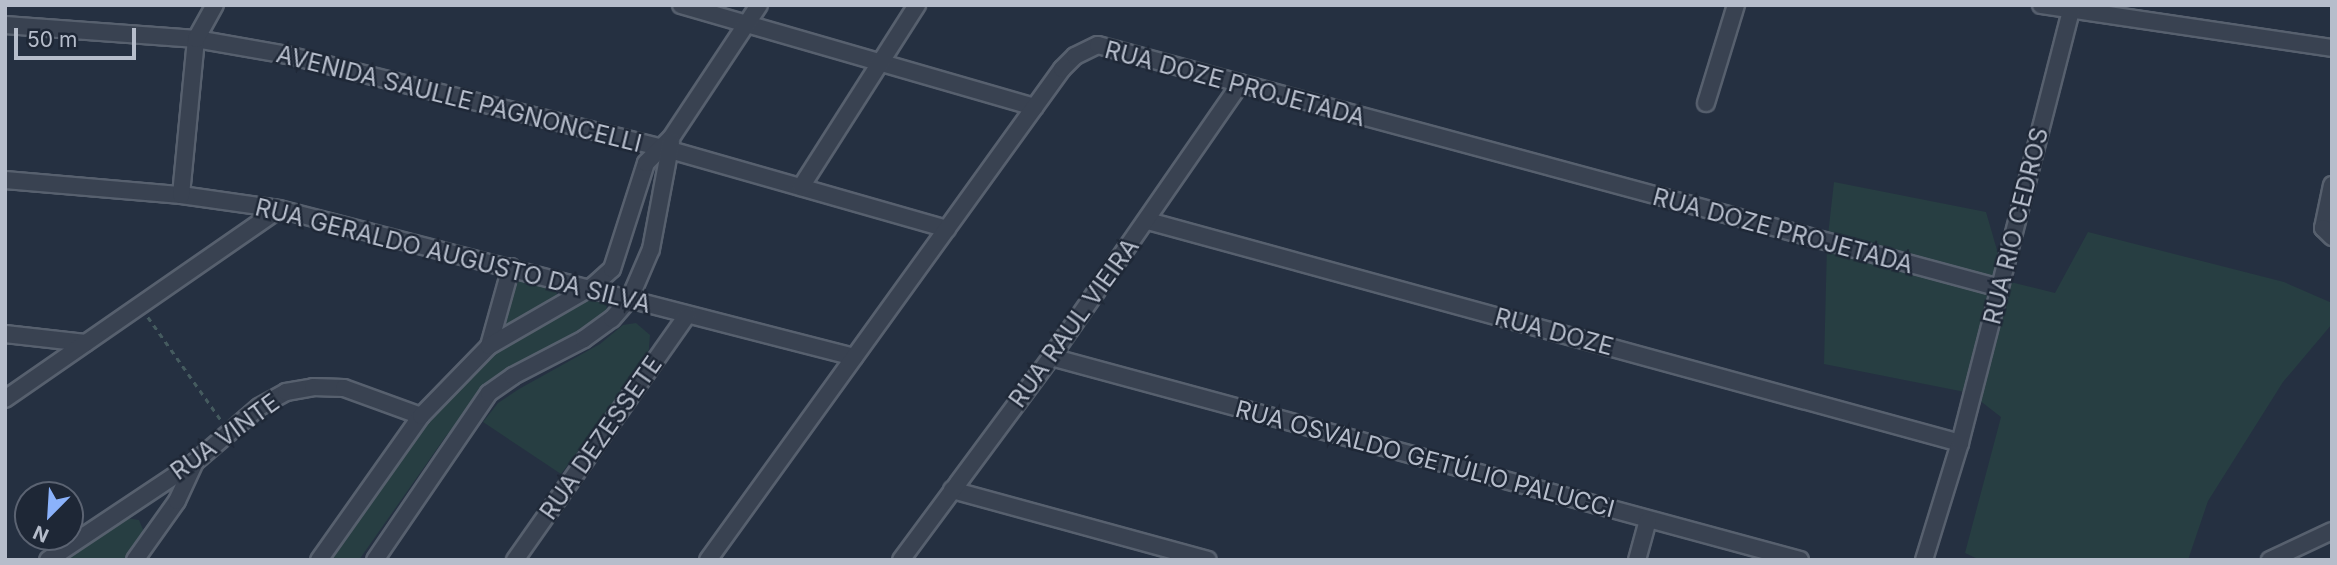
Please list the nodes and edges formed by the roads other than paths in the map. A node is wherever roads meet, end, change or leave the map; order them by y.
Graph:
1 (215, 5) edge
2 (681, 5) edge
3 (759, 5) edge
4 (916, 5) edge
5 (1736, 5) edge
6 (2041, 5) edge
7 (2063, 8) edge
8 (747, 23) junction
9 (5, 25) edge
10 (196, 39) junction
11 (2332, 48) edge
12 (877, 63) junction
13 (1241, 83) junction
14 (1706, 103) dead end
15 (1035, 107) junction
16 (666, 145) junction
17 (5, 180) edge
18 (2332, 185) edge
19 (801, 187) junction
20 (181, 195) junction
21 (279, 209) junction
22 (1148, 221) junction
23 (947, 229) junction
24 (2328, 235) edge
25 (511, 267) junction
26 (593, 286) junction
27 (2000, 288) junction
28 (630, 298) junction
29 (687, 315) junction
30 (5, 334) edge
31 (85, 342) junction
32 (489, 346) junction
33 (853, 357) junction
34 (1051, 357) junction
35 (5, 399) edge
36 (421, 416) junction
37 (1960, 443) junction
38 (195, 462) junction
39 (952, 490) junction
40 (1648, 520) junction
41 (2332, 531) edge
42 (48, 560) edge
43 (135, 560) edge
44 (319, 560) edge
45 (375, 560) edge
46 (515, 560) edge
47 (708, 560) edge
48 (901, 560) edge
49 (1208, 560) edge
50 (1637, 560) edge
51 (1800, 560) edge
52 (1924, 560) edge
53 (2270, 560) edge

1 - 10 street
2 - 8 street
3 - 8 street
4 - 12 street
5 - 14 street
6 - 7 street
7 - 11 street
7 - 27 street, RUA RIO CEDROS
8 - 12 street
8 - 16 street
9 - 10 street, AVENIDA SAULLE PAGNONCELLI
10 - 16 street, AVENIDA SAULLE PAGNONCELLI
10 - 20 street
12 - 15 street
12 - 19 street
13 - 15 street, RUA DOZE PROJETADA
13 - 22 street, RUA RAUL VIEIRA
13 - 27 street, RUA DOZE PROJETADA
15 - 23 street, RUA DOZE PROJETADA
16 - 19 street, AVENIDA SAULLE PAGNONCELLI
16 - 26 street
16 - 28 street
17 - 20 street, RUA GERALDO AUGUSTO DA SILVA
18 - 24 street
19 - 23 street, AVENIDA SAULLE PAGNONCELLI
20 - 21 street, RUA GERALDO AUGUSTO DA SILVA
21 - 25 street, RUA GERALDO AUGUSTO DA SILVA
21 - 31 street
22 - 34 street, RUA RAUL VIEIRA
22 - 37 street, RUA DOZE
23 - 33 street, RUA DOZE PROJETADA
25 - 26 street, RUA GERALDO AUGUSTO DA SILVA
25 - 32 street
26 - 28 street, RUA GERALDO AUGUSTO DA SILVA
26 - 32 street
27 - 37 street, RUA RIO CEDROS
28 - 29 street, RUA GERALDO AUGUSTO DA SILVA
28 - 45 street
29 - 33 street, RUA GERALDO AUGUSTO DA SILVA
29 - 46 street, RUA DEZESSETE
30 - 31 street
31 - 35 street
32 - 36 street
33 - 47 street, RUA DOZE PROJETADA
34 - 39 street, RUA RAUL VIEIRA
34 - 40 street, RUA OSVALDO GETÚLIO PALUCCI
36 - 38 street, RUA VINTE
36 - 44 street
37 - 52 street, RUA RIO CEDROS
38 - 42 street, RUA VINTE
38 - 43 street
39 - 48 street, RUA RAUL VIEIRA
39 - 49 street
40 - 50 street
40 - 51 street, RUA OSVALDO GETÚLIO PALUCCI
41 - 53 street

